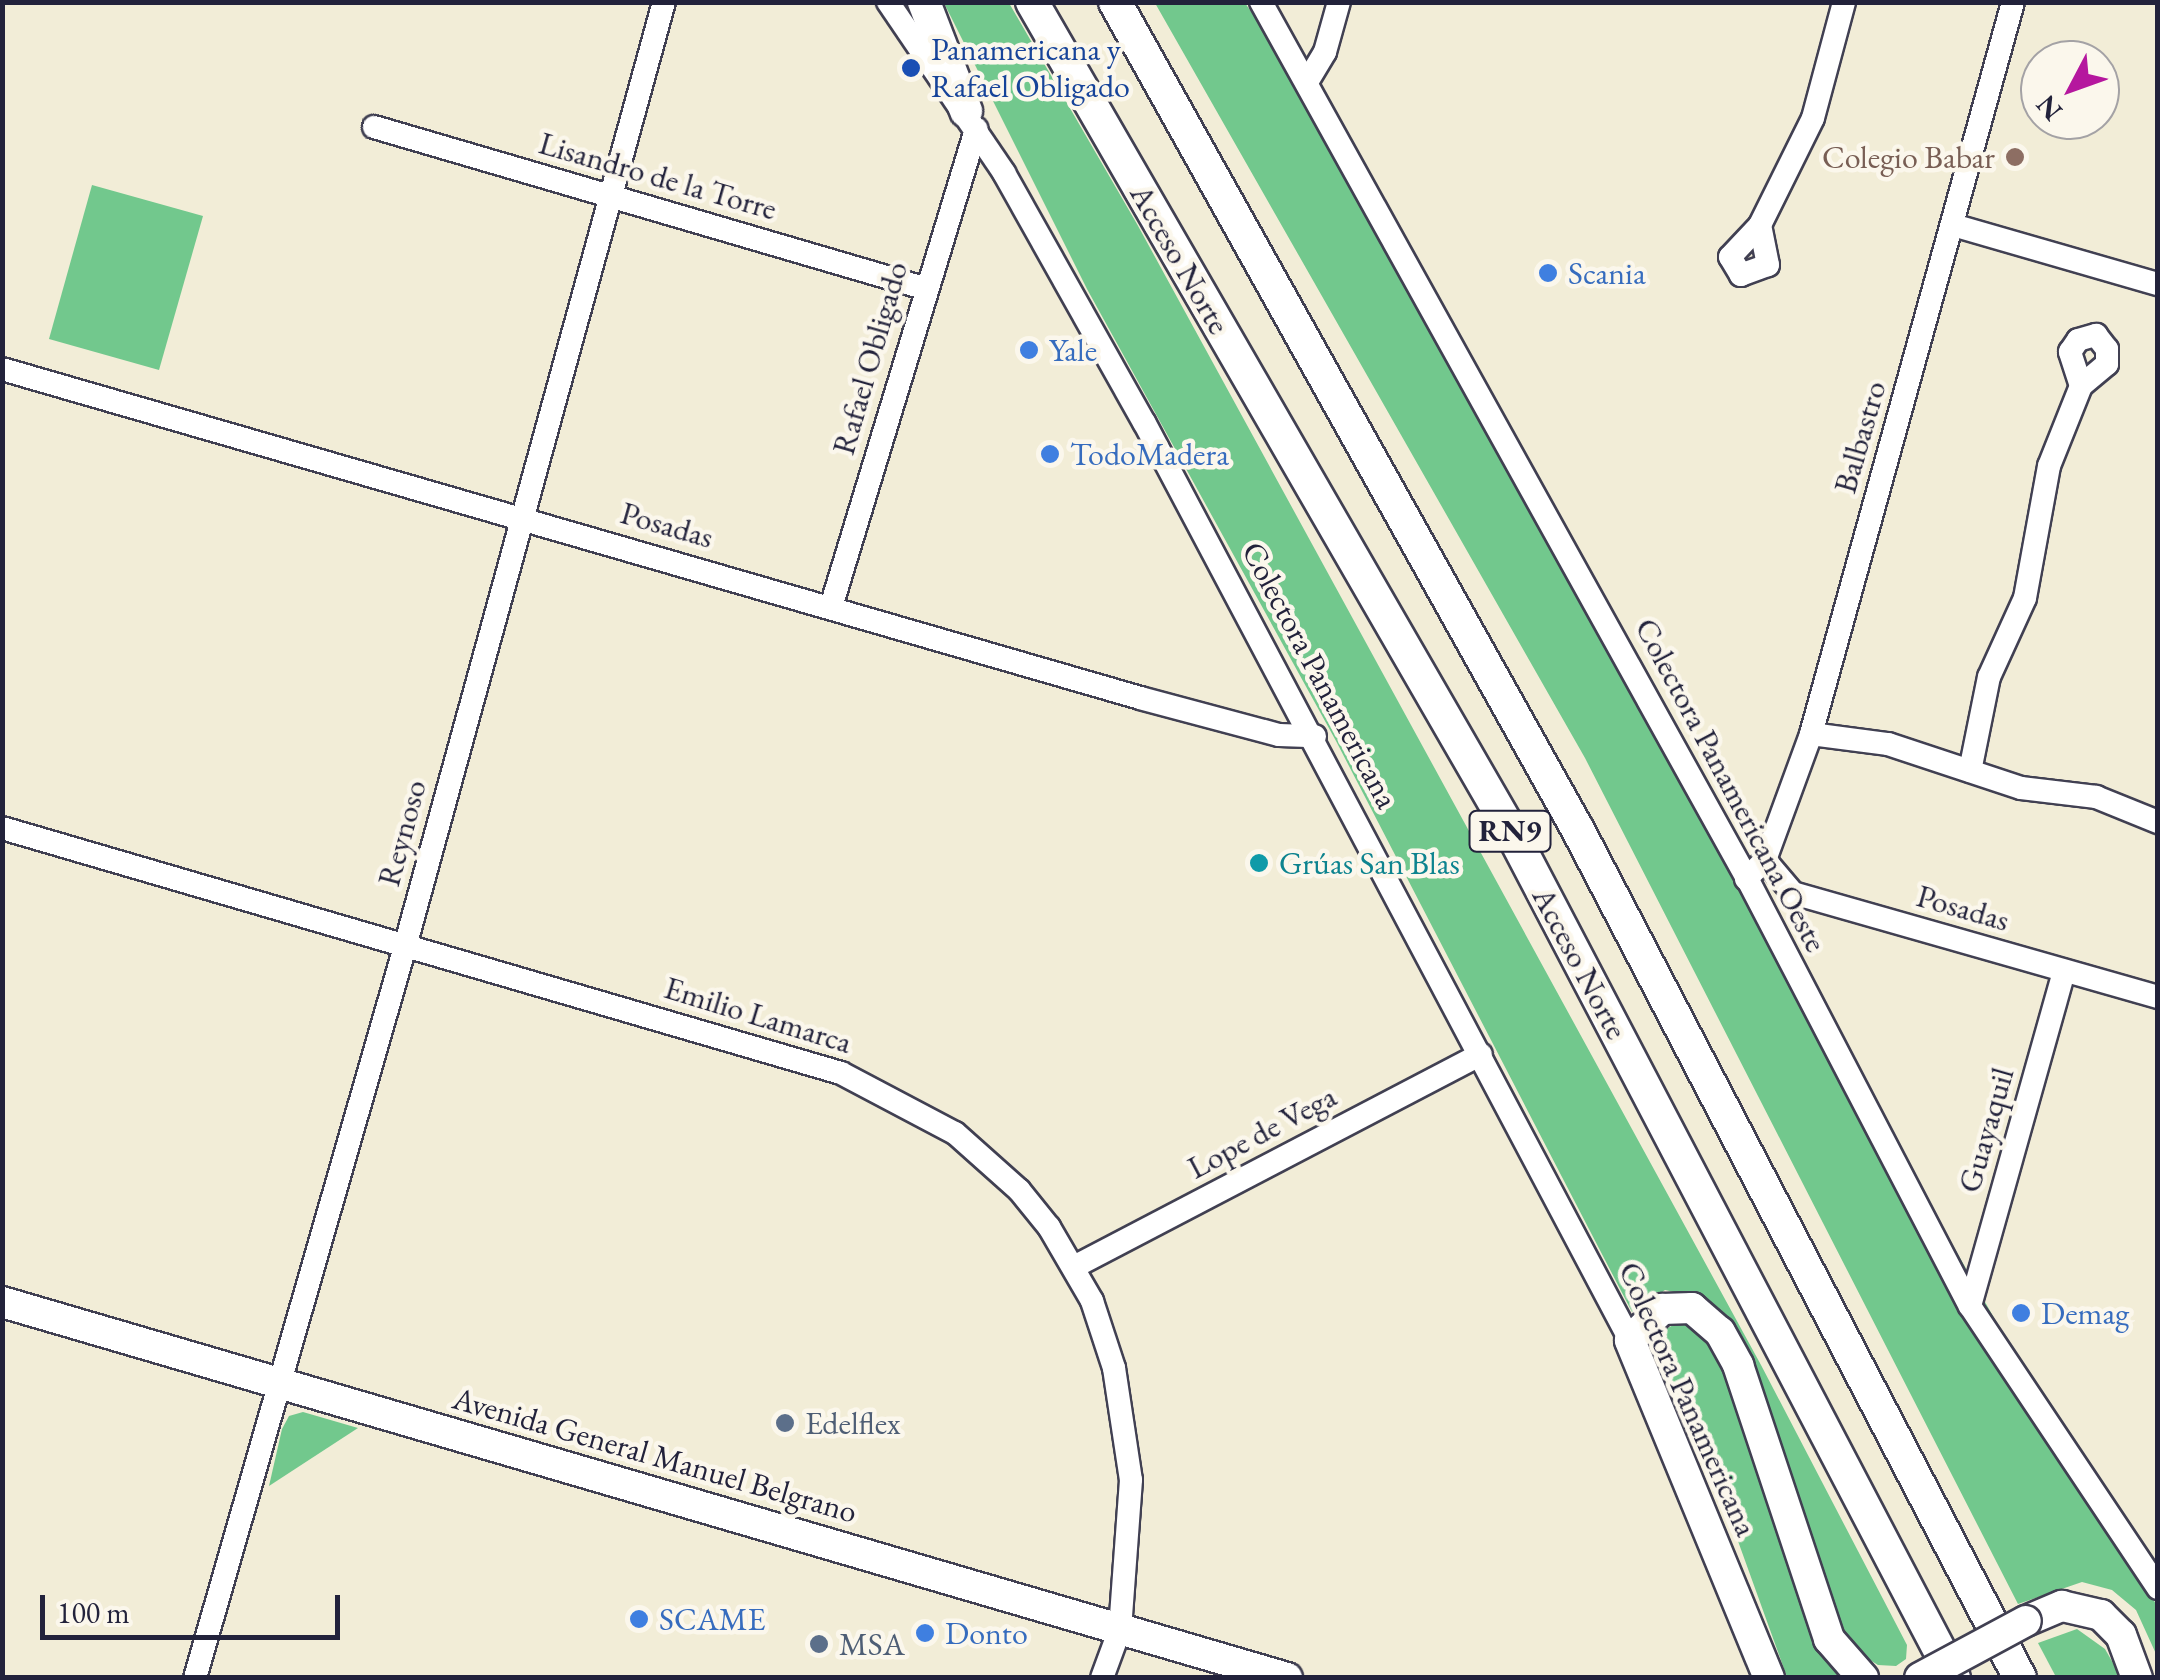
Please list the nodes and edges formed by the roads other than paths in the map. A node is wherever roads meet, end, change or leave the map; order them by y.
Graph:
1 (664, 2) edge
2 (888, 2) edge
3 (924, 2) edge
4 (1032, 2) edge
5 (1114, 2) edge
6 (1261, 2) edge
7 (1339, 2) edge
8 (1844, 2) edge
9 (2013, 2) edge
10 (1307, 82) junction
11 (971, 120) junction
12 (374, 126) dead end
13 (612, 197) junction
14 (1760, 225) dead end
15 (1953, 225) junction
16 (2158, 284) edge
17 (924, 288) junction
18 (2, 369) edge
19 (2080, 386) dead end
20 (520, 517) junction
21 (831, 606) junction
22 (1810, 734) junction
23 (1315, 736) junction
24 (1970, 771) junction
25 (2158, 822) edge
26 (2, 828) edge
27 (1765, 860) junction
28 (1746, 879) junction
29 (406, 943) junction
30 (2064, 971) junction
31 (2158, 996) edge
32 (1481, 1054) junction
33 (1074, 1267) junction
34 (2, 1302) edge
35 (1970, 1306) junction
36 (1630, 1340) junction
37 (278, 1382) junction
38 (2147, 1549) edge
39 (2158, 1588) edge
40 (1120, 1629) junction
41 (194, 1678) edge
42 (1102, 1678) edge
43 (1287, 1678) edge
44 (1770, 1678) edge
45 (1863, 1678) edge
46 (1920, 1678) edge
47 (1954, 1678) edge
48 (2020, 1678) edge
49 (2136, 1678) edge

1 - 13 street, Reynoso
2 - 11 street, Colectora Panamericana
3 - 11 highway
4 - 47 highway, Acceso Norte / RN9
5 - 48 highway, Acceso Norte / RN9
6 - 10 street, Colectora Panamericana Oeste
7 - 10 street
8 - 14 street
9 - 15 street, Balbastro
10 - 28 street, Colectora Panamericana Oeste
11 - 17 street, Rafael Obligado
11 - 23 street, Colectora Panamericana
12 - 13 street, Lisandro de la Torre
13 - 17 street, Lisandro de la Torre
13 - 20 street, Reynoso
15 - 16 street
15 - 22 street, Balbastro
17 - 21 street, Rafael Obligado
18 - 20 street, Posadas
19 - 24 street
20 - 21 street, Posadas
20 - 29 street, Reynoso
21 - 23 street, Posadas
22 - 24 street
22 - 27 street, Balbastro
23 - 32 street, Colectora Panamericana
24 - 25 street
26 - 29 street, Emilio Lamarca
27 - 28 street, Balbastro
27 - 30 street, Posadas
28 - 35 street, Colectora Panamericana Oeste
29 - 33 street, Emilio Lamarca
29 - 37 street, Reynoso
30 - 31 street, Posadas
30 - 35 street, Guayaquil
32 - 33 street, Lope de Vega
32 - 36 street, Colectora Panamericana
33 - 40 street, Emilio Lamarca
34 - 37 main road, Avenida General Manuel Belgrano
35 - 38 street, Colectora Panamericana Oeste
36 - 44 main road, Colectora Panamericana
36 - 45 main road
37 - 40 main road, Avenida General Manuel Belgrano
37 - 41 street, Reynoso
38 - 39 street, Colectora Panamericana Oeste
40 - 42 street, Emilio Lamarca
40 - 43 main road, Avenida General Manuel Belgrano
46 - 49 main road, bridge

